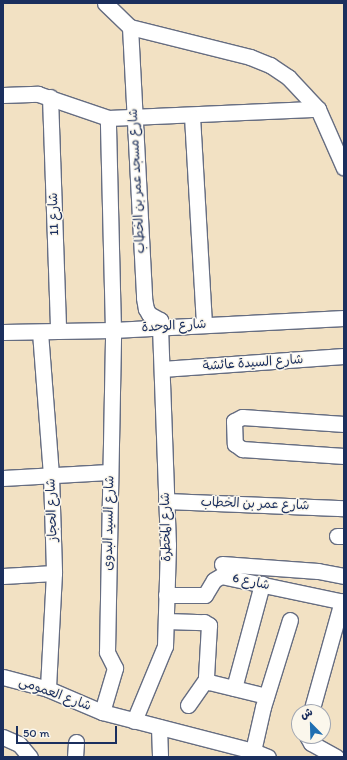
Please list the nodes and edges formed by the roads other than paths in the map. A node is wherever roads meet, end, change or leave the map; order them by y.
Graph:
1 (106, 3) edge
2 (130, 27) junction
3 (3, 95) edge
4 (50, 97) junction
5 (318, 109) junction
6 (192, 116) junction
7 (134, 117) junction
8 (108, 118) junction
9 (344, 168) edge
10 (344, 318) edge
11 (204, 324) junction
12 (160, 327) junction
13 (113, 330) junction
14 (58, 331) junction
15 (3, 332) edge
16 (40, 332) junction
17 (344, 356) edge
18 (162, 370) junction
19 (344, 424) edge
20 (344, 456) edge
21 (110, 472) junction
22 (51, 476) junction
23 (3, 478) edge
24 (166, 500) junction
25 (344, 508) edge
26 (222, 564) dead end
27 (54, 574) junction
28 (3, 576) edge
29 (344, 576) edge
30 (262, 584) junction
31 (166, 595) junction
32 (343, 601) edge
33 (290, 620) dead end
34 (166, 621) junction
35 (3, 677) edge
36 (206, 680) junction
37 (234, 688) junction
38 (48, 689) junction
39 (266, 696) junction
40 (313, 704) edge
41 (188, 705) dead end
42 (102, 712) junction
43 (134, 721) junction
44 (159, 727) junction
45 (3, 737) edge
46 (313, 744) edge
47 (253, 751) junction
48 (30, 757) edge
49 (160, 757) edge
50 (268, 757) edge
51 (336, 757) edge

1 - 2 street
2 - 5 street
2 - 7 street, شارع مسجد عمر بن الخطاب
3 - 4 street
4 - 8 street
4 - 14 street, شارع 11
5 - 6 street
5 - 9 street
6 - 7 street
6 - 11 street
7 - 8 street
7 - 12 street, شارع مسجد عمر بن الخطاب
8 - 13 street, شارع السيد البدوى
10 - 11 street, شارع الوحدة
11 - 12 street, شارع الوحدة
12 - 13 street, شارع الوحدة
12 - 18 street, شارع المخطرة
13 - 14 street, شارع الوحدة
13 - 21 street, شارع السيد البدوى
14 - 16 street, شارع الوحدة
15 - 16 street, شارع الوحدة
16 - 22 street, شارع الحجاز
17 - 18 street, شارع السيدة عائشة
18 - 24 street, شارع المخطرة
19 - 20 street
21 - 22 street
21 - 42 street, شارع السيد البدوى
22 - 23 street
22 - 27 street, شارع الحجاز
24 - 25 street, شارع عمر بن الخطاب
24 - 31 street, شارع المخطرة
26 - 29 street
27 - 28 street
27 - 38 street, شارع الحجاز
30 - 31 street, شارع 6
30 - 32 street, شارع 6
30 - 37 street
31 - 34 street, شارع المخطرة
32 - 40 street
33 - 39 street
34 - 36 street
34 - 43 street, شارع المخطرة
35 - 38 street, شارع العمومى
36 - 37 street
36 - 41 street
37 - 39 street
38 - 42 street, شارع العمومى
39 - 47 street
42 - 43 street, شارع العمومى
43 - 44 street, شارع العمومى
44 - 47 street, شارع العمومى
44 - 49 street
45 - 48 street
46 - 51 street
47 - 50 street, شارع العمومى

